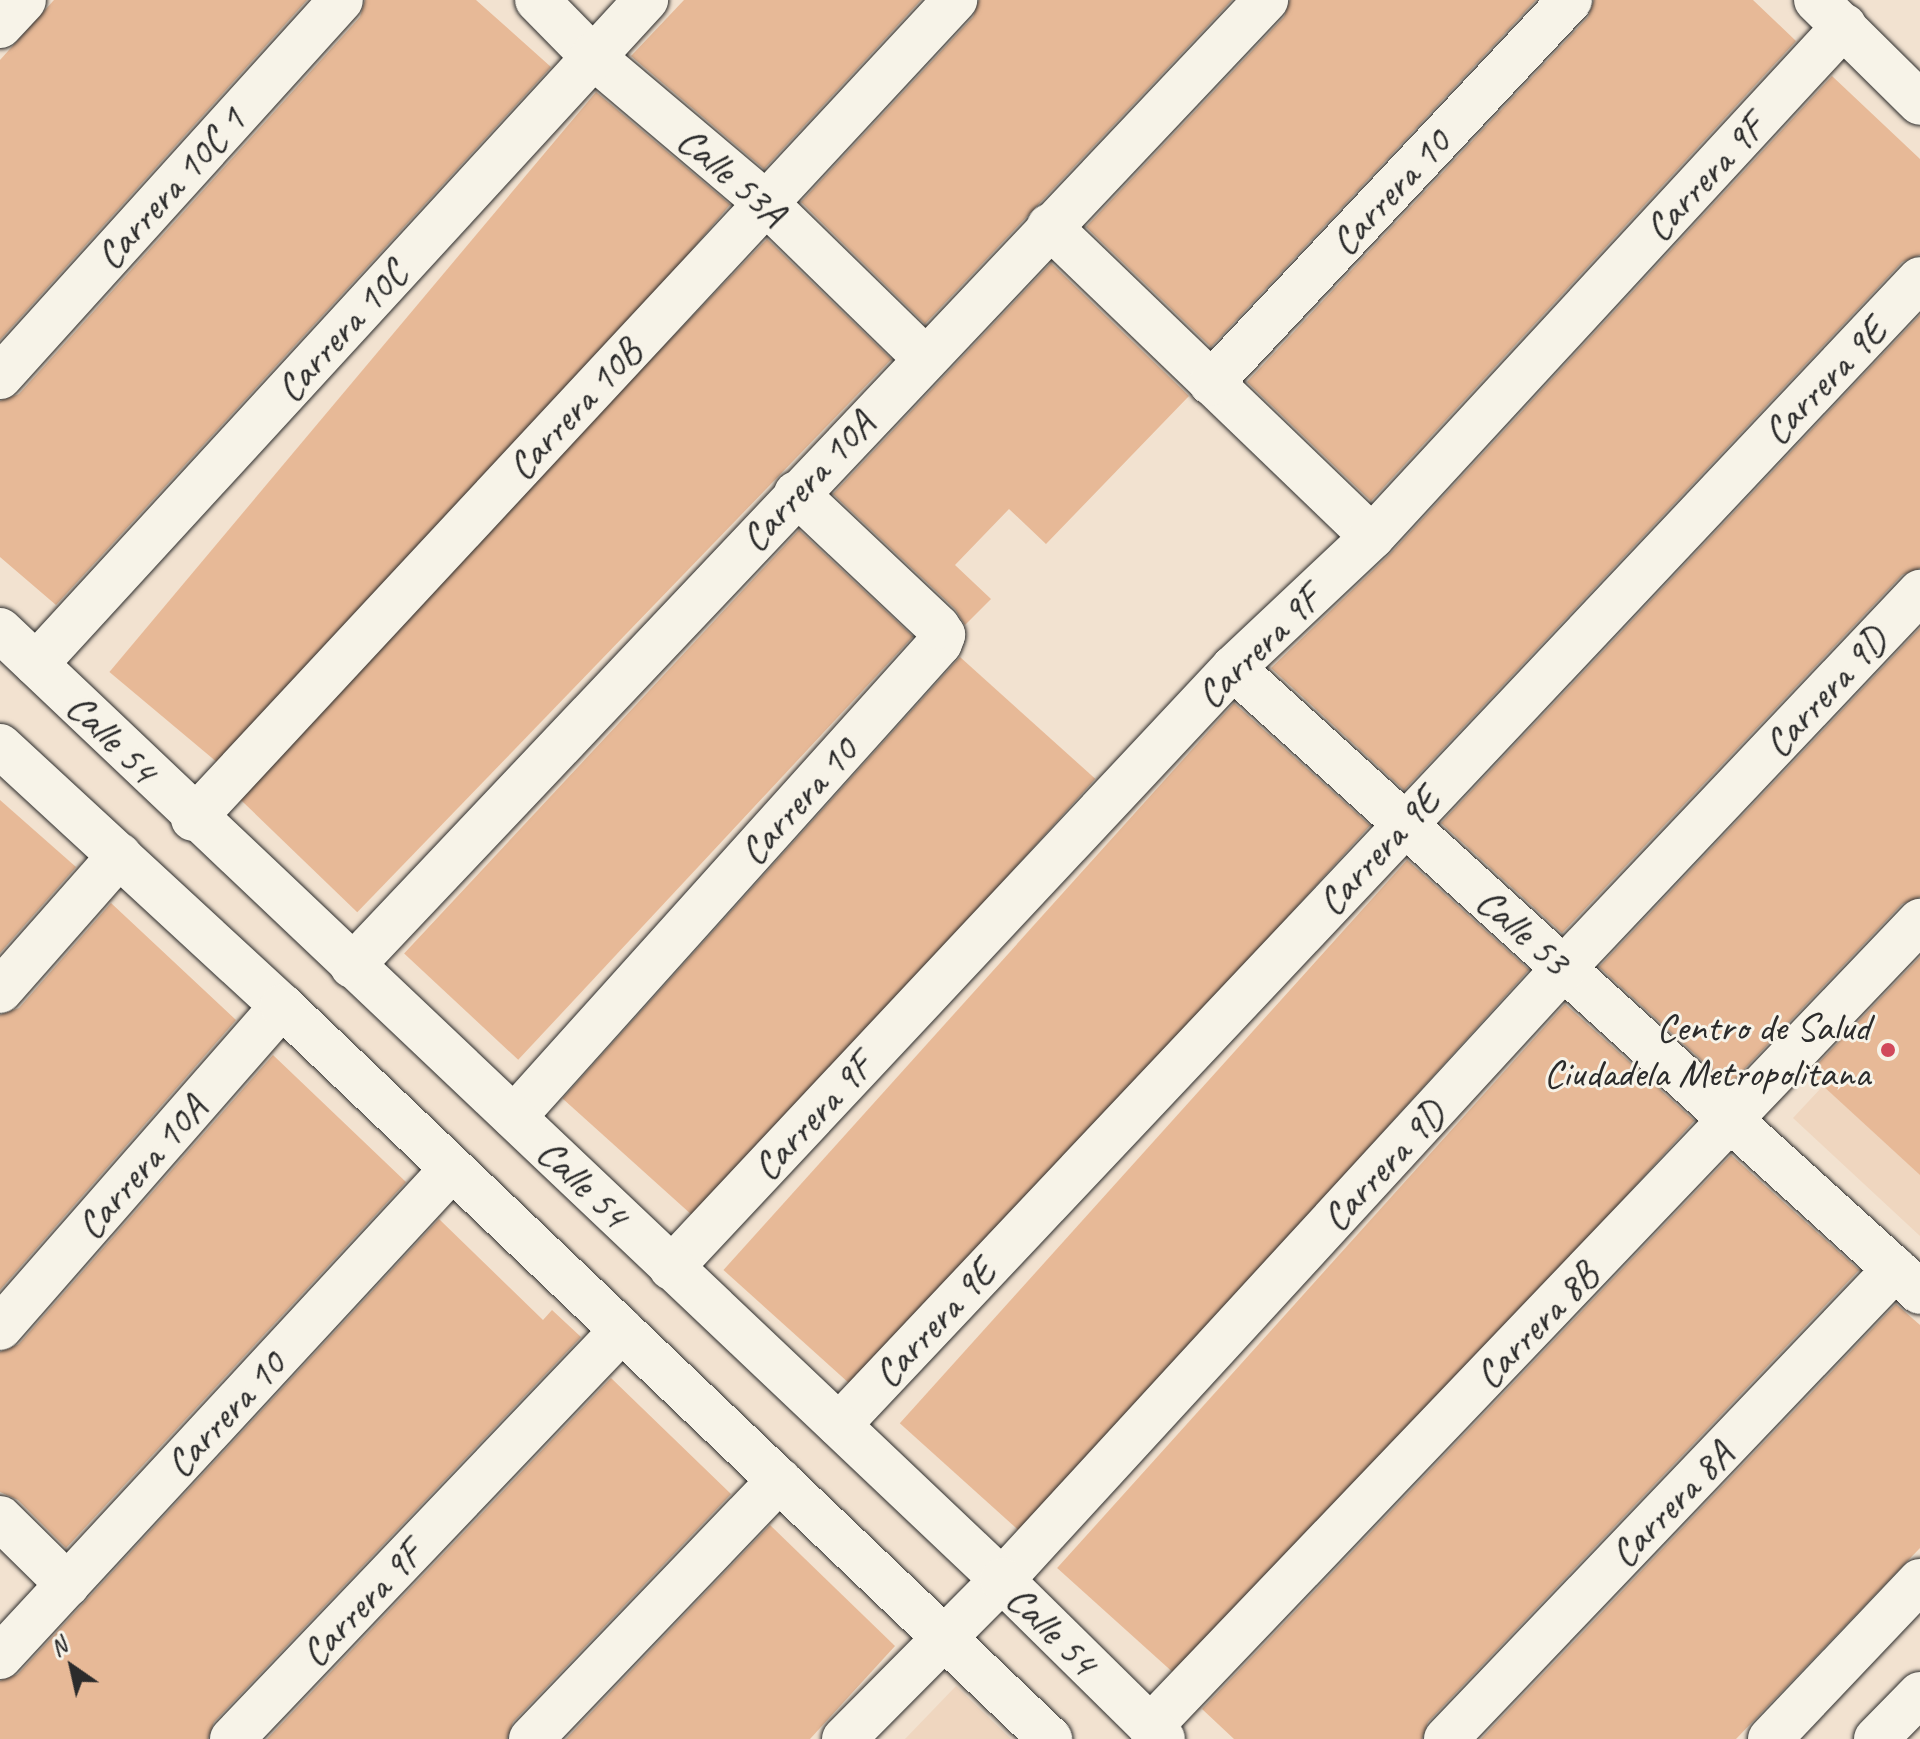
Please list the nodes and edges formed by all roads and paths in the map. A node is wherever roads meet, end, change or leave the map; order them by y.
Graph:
1 (24, 0) edge
2 (341, 0) edge
3 (537, 0) edge
4 (646, 0) edge
5 (955, 0) edge
6 (1266, 0) edge
7 (1570, 0) edge
8 (1830, 13) edge
9 (0, 26) edge
10 (592, 56) junction
11 (1920, 103) edge
12 (766, 203) junction
13 (1049, 226) junction
14 (1920, 279) edge
15 (924, 357) junction
16 (0, 377) edge
17 (1211, 383) junction
18 (796, 493) junction
19 (1372, 537) junction
20 (1920, 592) edge
21 (0, 630) edge
22 (36, 664) junction
23 (1233, 668) junction
24 (0, 746) edge
25 (193, 819) junction
26 (1404, 822) junction
27 (120, 855) junction
28 (1920, 921) edge
29 (352, 966) junction
30 (1564, 968) junction
31 (0, 991) edge
32 (282, 1006) junction
33 (514, 1117) junction
34 (1732, 1120) junction
35 (450, 1171) junction
36 (671, 1268) junction
37 (1908, 1280) edge
38 (0, 1328) edge
39 (622, 1330) junction
40 (839, 1425) junction
41 (779, 1480) junction
42 (0, 1518) edge
43 (1002, 1580) junction
44 (1920, 1581) edge
45 (68, 1585) junction
46 (943, 1636) junction
47 (0, 1657) edge
48 (1920, 1694) edge
49 (1156, 1733) edge
50 (232, 1739) edge
51 (531, 1739) edge
52 (844, 1739) edge
53 (1050, 1739) edge
54 (1446, 1739) edge
55 (1770, 1739) edge
56 (1876, 1739) edge

1 - 9 street
2 - 16 street, Carrera 10C 1
3 - 10 street, Calle 53A
4 - 10 street, Carrera 10C
5 - 12 street, Carrera 10B
6 - 13 street, Carrera 10A
7 - 17 street, Carrera 10
8 - 11 street
8 - 19 street, Carrera 9F
10 - 12 street, Calle 53A
10 - 22 street, Carrera 10C
12 - 15 street, Calle 53A
12 - 25 street, Carrera 10B
13 - 15 street, Carrera 10A
13 - 17 street
14 - 26 street, Carrera 9E
15 - 18 street, Carrera 10A
17 - 19 street
18 - 29 street, Carrera 10A
18 - 33 street, Carrera 10
19 - 23 street, Carrera 9F
20 - 30 street, Carrera 9D
21 - 22 street, Calle 54
22 - 25 street, Calle 54
23 - 26 street, Calle 53
23 - 36 street, Carrera 9F
24 - 27 street, Calle 54
25 - 29 street, Calle 54
26 - 30 street, Calle 53
26 - 40 street, Carrera 9E
27 - 31 street
27 - 32 street, Calle 54
28 - 34 street, Carrera 8B
29 - 33 street, Calle 54
30 - 34 street, Calle 53
30 - 43 street, Carrera 9D
32 - 35 street, Calle 54
32 - 38 street, Carrera 10A
33 - 36 street, Calle 54
34 - 37 street, Calle 53
34 - 49 street, Carrera 8B
35 - 39 street, Calle 54
35 - 45 street, Carrera 10
36 - 40 street, Calle 54
37 - 54 street, Carrera 8A
39 - 41 street, Calle 54
39 - 50 street, Carrera 9F
40 - 43 street, Calle 54
41 - 46 street, Calle 54
41 - 51 street
42 - 45 street
43 - 46 street, Carrera 9D
43 - 49 street, Calle 54
44 - 55 street
45 - 47 street, Carrera 10
46 - 52 street, Carrera 9D
46 - 53 street, Calle 54
48 - 56 street

